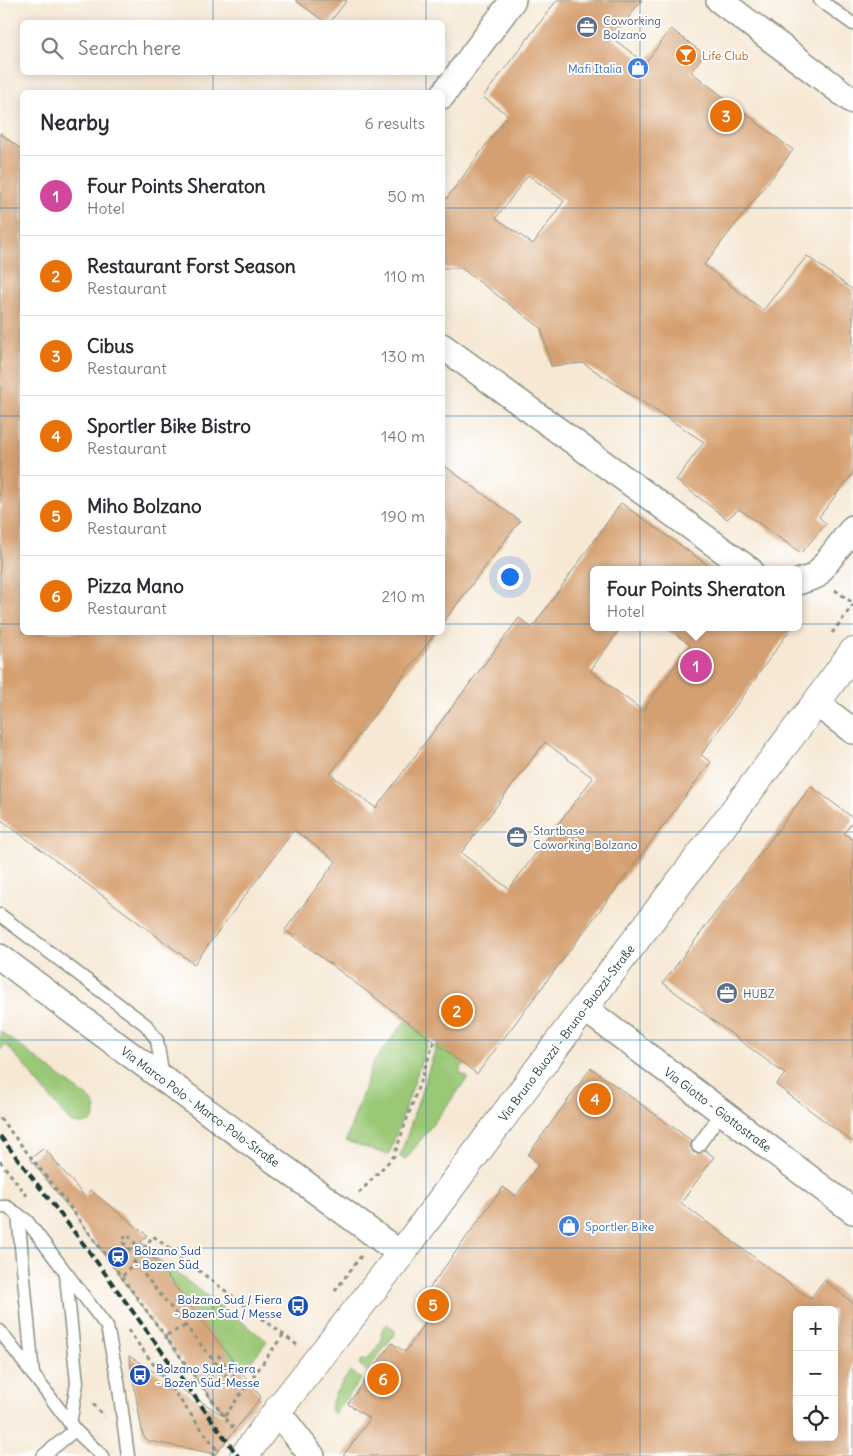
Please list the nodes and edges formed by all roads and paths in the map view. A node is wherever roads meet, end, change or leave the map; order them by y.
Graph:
1 (513, 0) edge
2 (719, 0) edge
3 (820, 0) edge
4 (853, 24) edge
5 (445, 92) edge
6 (853, 101) edge
7 (445, 348) edge
8 (853, 528) edge
9 (744, 566) edge
10 (802, 581) edge
11 (853, 652) edge
12 (816, 703) junction
13 (853, 731) edge
14 (0, 915) edge
15 (0, 957) edge
16 (584, 1008) junction
17 (434, 1042) dead end
18 (163, 1078) junction
19 (722, 1112) junction
20 (0, 1118) edge
21 (698, 1146) dead end
22 (358, 1194) dead end
23 (0, 1208) edge
24 (853, 1210) edge
25 (18, 1214) junction
26 (401, 1254) junction
27 (134, 1262) junction
28 (66, 1274) junction
29 (123, 1276) dead end
30 (185, 1326) junction
31 (0, 1331) edge
32 (167, 1335) dead end
33 (283, 1335) junction
34 (218, 1355) dead end
35 (317, 1361) junction
36 (33, 1375) junction
37 (77, 1383) junction
38 (232, 1383) junction
39 (240, 1393) junction
40 (277, 1411) junction
41 (225, 1416) junction
42 (72, 1427) junction
43 (233, 1428) dead end
44 (125, 1430) junction
45 (43, 1456) edge
46 (102, 1456) edge
47 (128, 1456) edge
48 (244, 1456) edge
49 (312, 1456) edge

1 - 5 street
2 - 6 street
3 - 4 lane
7 - 9 street
8 - 10 street
11 - 12 main road, Via Bruno Buozzi - Bruno-Buozzi-Straße
12 - 13 street
12 - 16 main road, Via Bruno Buozzi - Bruno-Buozzi-Straße
14 - 18 lane
15 - 18 street, Via Marco Polo - Marco-Polo-Straße
16 - 19 street, Via Giotto - Giottostraße
16 - 26 main road, Via Bruno Buozzi - Bruno-Buozzi-Straße
17 - 22 path
18 - 26 street, Via Marco Polo - Marco-Polo-Straße
19 - 21 lane
19 - 24 street, Via Giotto - Giottostraße
20 - 41 path
23 - 25 lane
25 - 28 lane
25 - 36 lane
26 - 35 main road, Via Bruno Buozzi - Bruno-Buozzi-Straße
27 - 29 path
27 - 30 path
27 - 33 path
28 - 37 lane
28 - 44 lane
30 - 32 path
30 - 38 path
31 - 36 lane
33 - 35 path
33 - 39 path
34 - 38 path
35 - 40 main road, Via Bruno Buozzi - Bruno-Buozzi-Straße
36 - 42 lane
37 - 42 lane
37 - 44 path
38 - 39 path
39 - 41 path
40 - 48 main road, Via Bruno Buozzi - Bruno-Buozzi-Straße
40 - 49 street
41 - 43 path
42 - 45 lane
42 - 46 lane
44 - 47 lane

